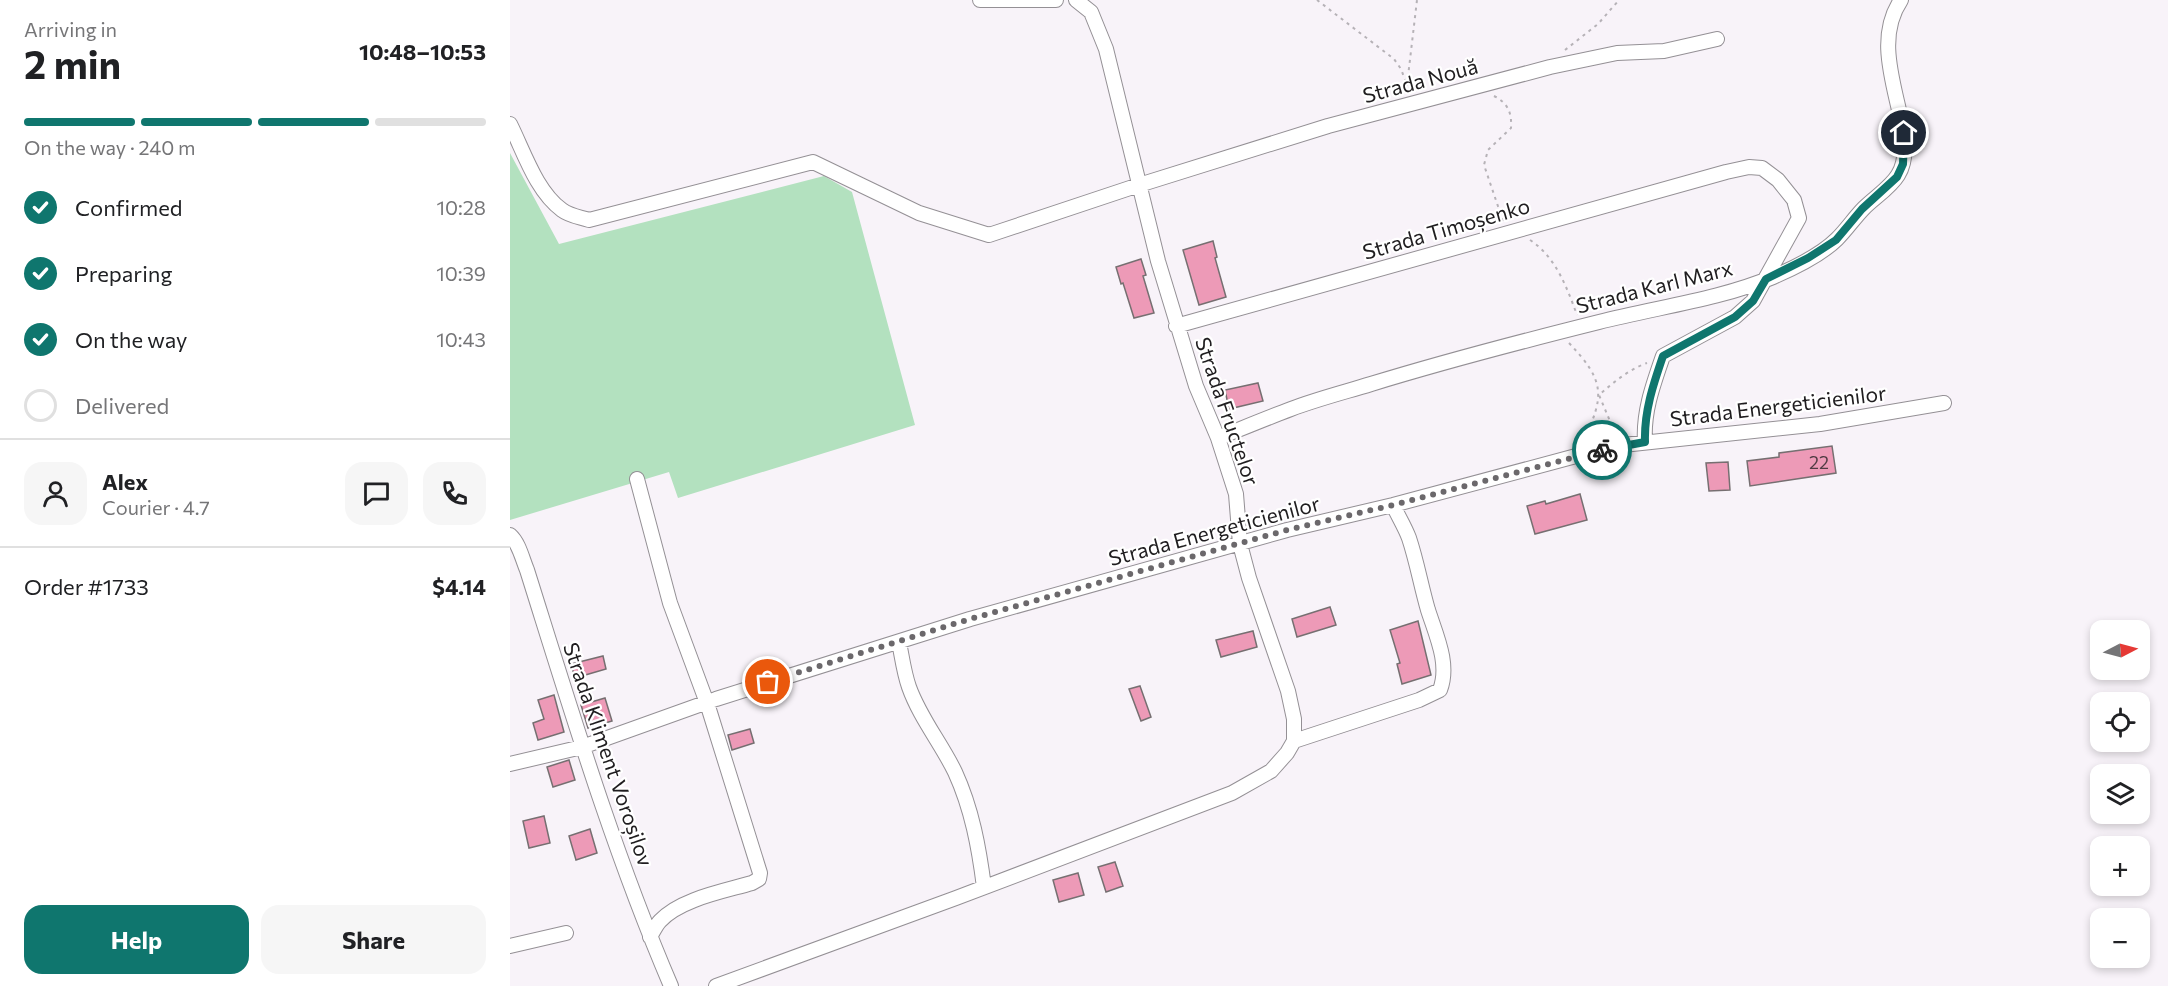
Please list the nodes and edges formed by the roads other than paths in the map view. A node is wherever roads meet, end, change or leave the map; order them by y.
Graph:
1 (980, 0) edge
2 (1056, 0) edge
3 (1076, 0) edge
4 (1901, 0) edge
5 (1717, 39) dead end
6 (510, 124) edge
7 (1139, 185) junction
8 (1766, 279) junction
9 (1176, 326) junction
10 (1944, 403) dead end
11 (1218, 438) junction
12 (1645, 442) junction
13 (637, 479) dead end
14 (1393, 505) junction
15 (510, 535) edge
16 (1240, 544) junction
17 (899, 642) junction
18 (707, 703) junction
19 (1294, 741) junction
20 (582, 747) junction
21 (510, 764) edge
22 (984, 887) junction
23 (566, 933) dead end
24 (650, 937) junction
25 (510, 946) edge
26 (671, 986) edge
27 (716, 986) edge

1 - 2 street
3 - 7 street, Strada Fructelor
4 - 8 street, Strada Karl Marx
5 - 7 street, Strada Nouă
6 - 7 street
7 - 9 street, Strada Fructelor
8 - 9 street, Strada Timoșenko
8 - 11 street, Strada Karl Marx
8 - 12 street
9 - 11 street, Strada Fructelor
10 - 12 street, Strada Energeticienilor
11 - 16 street, Strada Fructelor
12 - 14 street, Strada Energeticienilor
13 - 18 street
14 - 16 street, Strada Energeticienilor
14 - 19 street
15 - 20 street, Strada Kliment Voroșilov
16 - 17 street, Strada Energeticienilor
16 - 19 street, Strada Fructelor
17 - 18 street, Strada Energeticienilor
17 - 22 street
18 - 20 street, Strada Energeticienilor
18 - 24 street
19 - 22 street
20 - 21 street, Strada Energeticienilor
20 - 24 street, Strada Kliment Voroșilov
22 - 27 street
23 - 25 street
24 - 26 street, Strada Kliment Voroșilov

